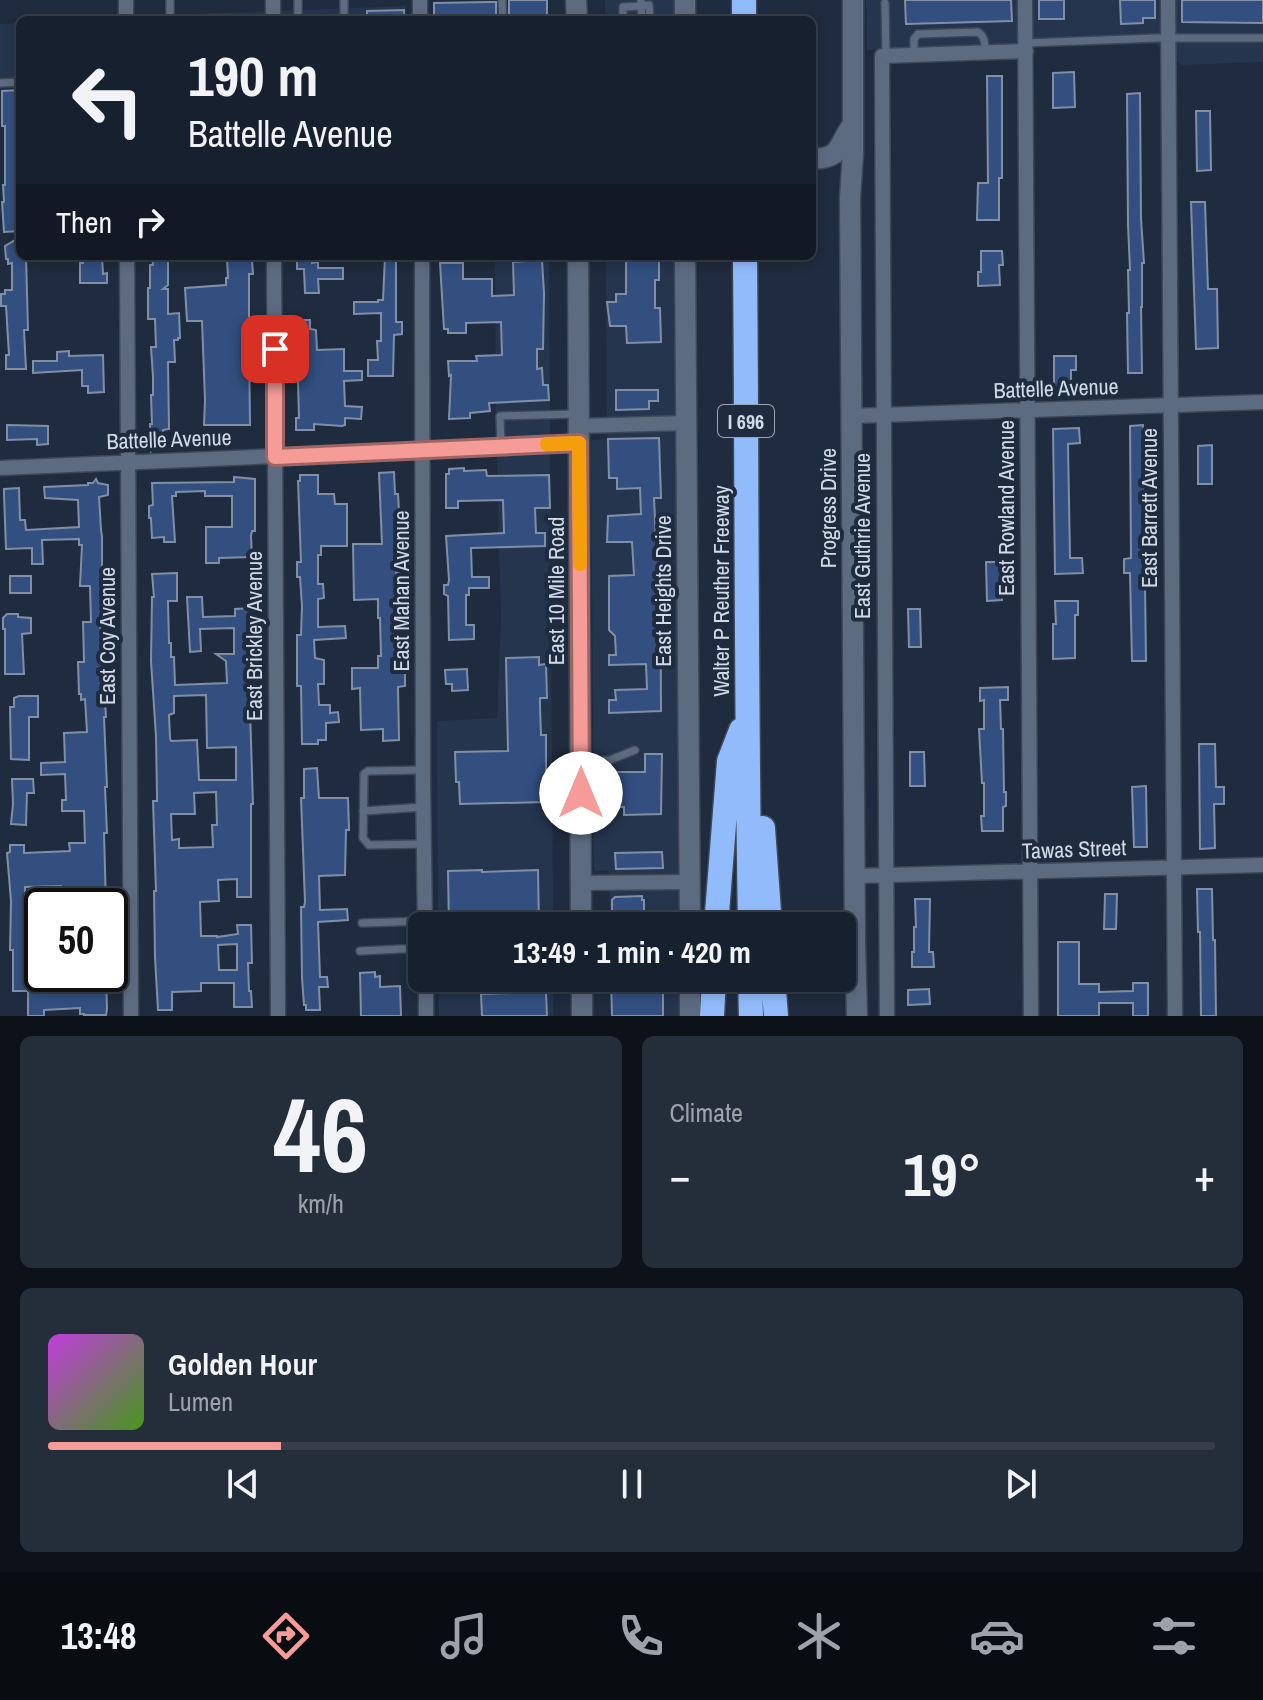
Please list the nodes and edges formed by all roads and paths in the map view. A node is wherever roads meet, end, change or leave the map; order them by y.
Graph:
1 (853, 0) edge
2 (1025, 0) edge
3 (1168, 0) edge
4 (885, 3) dead end
5 (639, 4) edge
6 (623, 16) edge
7 (643, 16) edge
8 (1168, 38) junction
9 (1263, 38) edge
10 (1026, 47) junction
11 (985, 52) junction
12 (914, 55) junction
13 (884, 56) junction
14 (853, 124) junction
15 (817, 159) edge
16 (127, 260) edge
17 (274, 260) edge
18 (422, 260) edge
19 (578, 260) edge
20 (685, 260) edge
21 (745, 260) edge
22 (1263, 402) edge
23 (1171, 406) junction
24 (1028, 411) junction
25 (851, 416) junction
26 (883, 416) junction
27 (686, 423) junction
28 (579, 428) junction
29 (501, 446) junction
30 (422, 449) junction
31 (275, 457) junction
32 (128, 462) junction
33 (0, 468) edge
34 (748, 586) junction
35 (746, 716) junction
36 (635, 750) dead end
37 (580, 763) junction
38 (423, 770) junction
39 (424, 807) junction
40 (363, 811) junction
41 (424, 844) junction
42 (1263, 865) edge
43 (1174, 868) junction
44 (1030, 872) junction
45 (854, 876) junction
46 (886, 876) junction
47 (689, 882) junction
48 (581, 883) junction
49 (425, 912) edge
50 (581, 912) edge
51 (690, 912) edge
52 (717, 912) edge
53 (750, 912) edge
54 (769, 912) edge
55 (362, 923) dead end
56 (408, 924) edge
57 (408, 949) edge
58 (360, 951) dead end
59 (426, 992) edge
60 (582, 992) edge
61 (690, 992) edge
62 (713, 992) edge
63 (750, 992) edge
64 (774, 992) edge
65 (131, 1016) edge
66 (278, 1016) edge
67 (426, 1016) edge
68 (582, 1016) edge
69 (690, 1016) edge
70 (712, 1016) edge
71 (751, 1016) edge
72 (776, 1016) edge
73 (857, 1016) edge
74 (887, 1016) edge
75 (1031, 1016) edge
76 (1175, 1016) edge

1 - 14 main road, Progress Drive
2 - 10 street, East Rowland Avenue
3 - 8 street, East Barrett Avenue
4 - 13 lane
5 - 6 lane
5 - 7 lane
8 - 9 lane
8 - 10 lane
8 - 23 street, East Barrett Avenue
10 - 11 street
10 - 24 street, East Rowland Avenue
11 - 12 street
11 - 12 lane
12 - 13 street
13 - 26 street, East Guthrie Avenue
14 - 15 main road
14 - 25 main road, Progress Drive
16 - 32 street, East Coy Avenue
17 - 31 street, East Brickley Avenue
18 - 30 street, East Mahan Avenue
19 - 28 main road, East 10 Mile Road
20 - 27 main road, East Heights Drive
21 - 34 highway, Walter P Reuther Freeway / I 696
22 - 23 street, Battelle Avenue
23 - 24 street, Battelle Avenue
23 - 43 street, East Barrett Avenue
24 - 26 street, Battelle Avenue
24 - 44 street, East Rowland Avenue
25 - 26 street, Battelle Avenue
25 - 45 main road, Progress Drive
26 - 46 street, East Guthrie Avenue
27 - 28 street, Battelle Avenue
27 - 47 main road, East Heights Drive
28 - 29 street, Battelle Avenue
28 - 29 lane
28 - 37 main road, East 10 Mile Road
29 - 30 street, Battelle Avenue
30 - 31 street, Battelle Avenue
30 - 38 street, East Mahan Avenue
31 - 32 street, Battelle Avenue
31 - 66 street, East Brickley Avenue
32 - 33 street, Battelle Avenue
32 - 65 street, East Coy Avenue
34 - 35 highway, Walter P Reuther Freeway / I 696
34 - 54 highway
35 - 52 highway
35 - 53 highway, Walter P Reuther Freeway / I 696
36 - 37 lane
37 - 48 main road, East 10 Mile Road
38 - 39 street, East Mahan Avenue
38 - 40 lane
39 - 40 lane
39 - 41 street, East Mahan Avenue
40 - 41 lane
41 - 49 street, East Mahan Avenue
42 - 43 street, Tawas Street
43 - 44 street, Tawas Street
43 - 76 street, East Barrett Avenue
44 - 46 street, Tawas Street
44 - 75 street, East Rowland Avenue
45 - 46 street, Tawas Street
45 - 73 main road, Progress Drive
46 - 74 street, East Guthrie Avenue
47 - 48 street
47 - 51 main road, East Heights Drive
48 - 50 main road, East 10 Mile Road
55 - 56 lane
57 - 58 lane
59 - 67 street
60 - 68 main road
61 - 69 main road
62 - 70 highway
63 - 71 highway
64 - 72 highway

